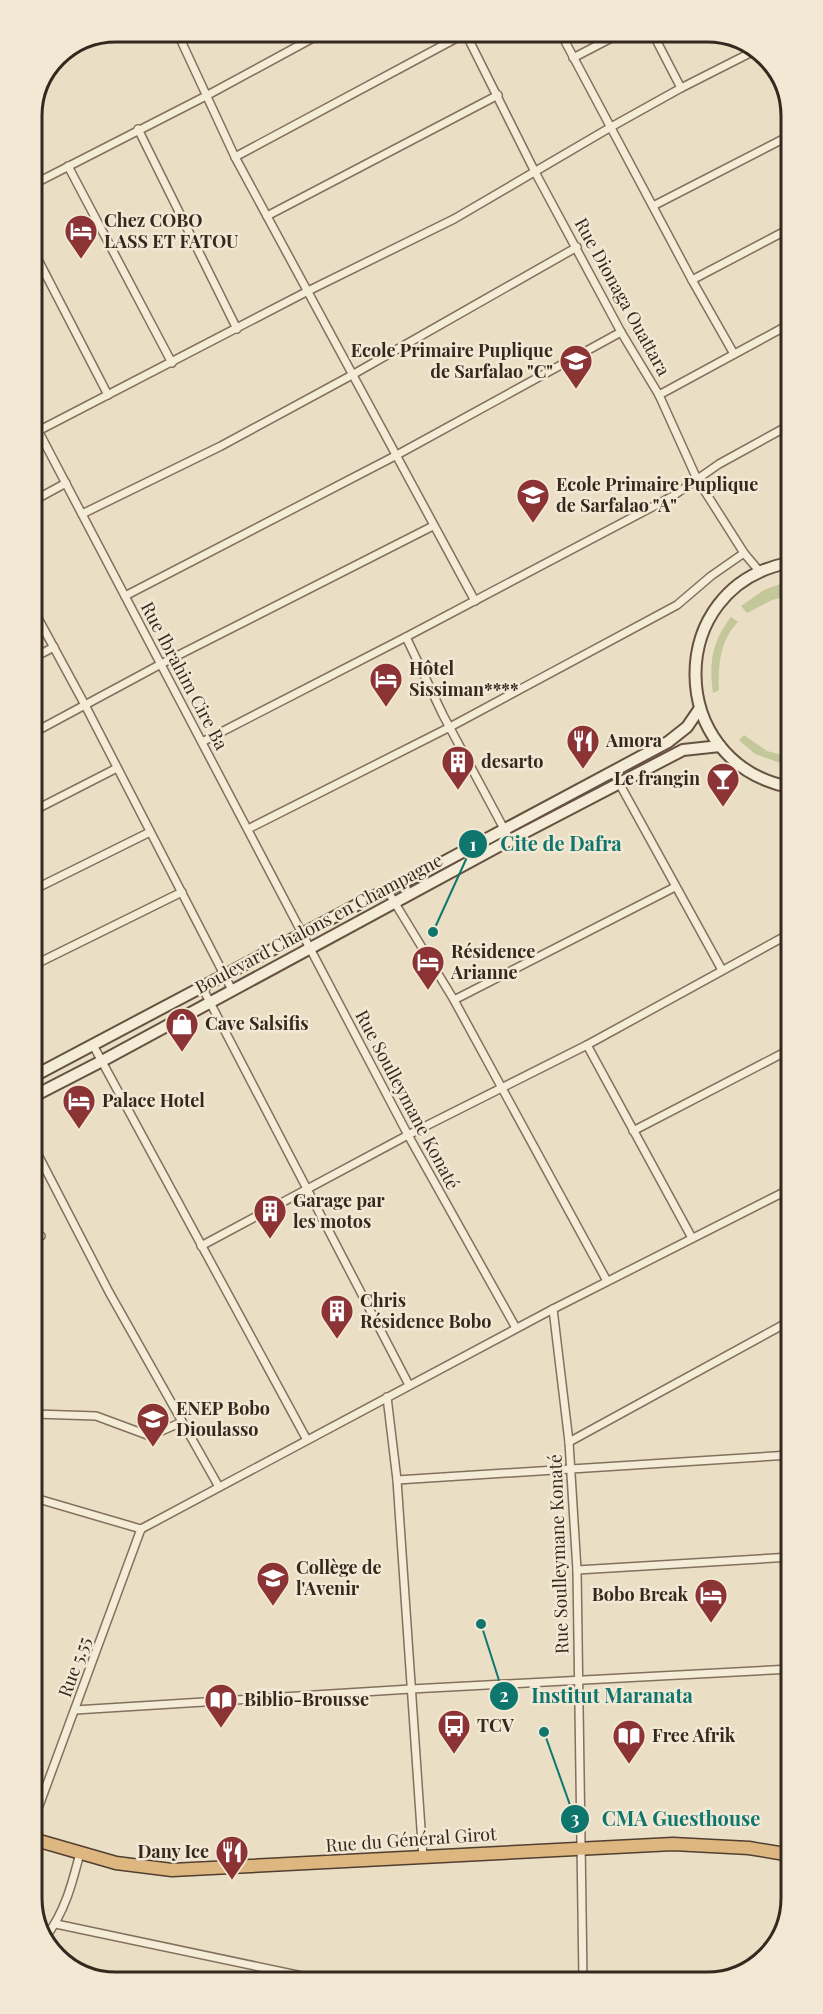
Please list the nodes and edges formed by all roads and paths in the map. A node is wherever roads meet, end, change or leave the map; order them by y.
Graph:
1 (182, 42) edge
2 (306, 42) edge
3 (448, 42) edge
4 (471, 42) edge
5 (565, 42) edge
6 (604, 42) edge
7 (657, 42) edge
8 (748, 54) edge
9 (573, 58) junction
10 (681, 88) junction
11 (498, 95) junction
12 (206, 96) junction
13 (611, 127) junction
14 (138, 129) junction
15 (781, 140) edge
16 (235, 158) junction
17 (68, 166) junction
18 (535, 172) junction
19 (42, 180) edge
20 (653, 206) junction
21 (267, 216) junction
22 (781, 234) edge
23 (577, 247) junction
24 (42, 267) edge
25 (692, 280) junction
26 (308, 291) junction
27 (237, 329) junction
28 (781, 330) edge
29 (621, 332) junction
30 (734, 354) junction
31 (172, 363) junction
32 (352, 375) junction
33 (108, 395) junction
34 (659, 395) junction
35 (42, 429) edge
36 (781, 430) edge
37 (42, 438) edge
38 (395, 456) junction
39 (697, 479) junction
40 (66, 483) junction
41 (42, 496) edge
42 (82, 514) junction
43 (433, 526) junction
44 (744, 554) junction
45 (781, 566) edge
46 (759, 572) junction
47 (125, 596) junction
48 (475, 601) junction
49 (42, 625) edge
50 (406, 637) junction
51 (54, 647) junction
52 (42, 653) edge
53 (161, 664) junction
54 (85, 705) junction
55 (700, 708) junction
56 (450, 727) junction
57 (42, 728) edge
58 (202, 742) junction
59 (720, 746) junction
60 (117, 768) junction
61 (613, 772) junction
62 (619, 783) junction
63 (781, 785) edge
64 (42, 806) edge
65 (248, 829) junction
66 (150, 832) junction
67 (507, 835) junction
68 (42, 886) edge
69 (675, 887) junction
70 (387, 890) junction
71 (182, 892) junction
72 (394, 903) junction
73 (302, 934) junction
74 (781, 938) edge
75 (309, 948) junction
76 (42, 961) edge
77 (722, 970) junction
78 (224, 975) junction
79 (202, 987) junction
80 (232, 990) junction
81 (454, 1000) junction
82 (209, 1002) junction
83 (587, 1044) junction
84 (93, 1045) junction
85 (781, 1054) edge
86 (102, 1061) junction
87 (42, 1072) edge
88 (501, 1088) junction
89 (42, 1092) edge
90 (633, 1131) junction
91 (408, 1135) junction
92 (42, 1163) edge
93 (307, 1188) junction
94 (781, 1194) edge
95 (692, 1238) junction
96 (201, 1246) junction
97 (607, 1281) junction
98 (553, 1309) junction
99 (781, 1326) edge
100 (516, 1328) junction
101 (410, 1385) junction
102 (387, 1397) junction
103 (42, 1414) edge
104 (182, 1422) junction
105 (308, 1440) junction
106 (569, 1442) junction
107 (781, 1456) edge
108 (572, 1468) junction
109 (397, 1480) junction
110 (219, 1487) junction
111 (42, 1500) edge
112 (141, 1529) junction
113 (781, 1558) edge
114 (577, 1570) junction
115 (781, 1670) edge
116 (579, 1681) junction
117 (411, 1689) junction
118 (75, 1710) junction
119 (42, 1798) edge
120 (42, 1842) edge
121 (582, 1849) junction
122 (80, 1853) junction
123 (781, 1853) edge
124 (423, 1858) junction
125 (56, 1924) junction
126 (50, 1931) edge
127 (283, 1972) edge
128 (583, 1972) edge

1 - 12 street
2 - 12 street
3 - 16 street
4 - 11 street, Rue Dionaga Ouattara
5 - 9 street
6 - 9 street
7 - 10 street
8 - 10 street
9 - 13 street
10 - 13 street
11 - 18 street, Rue Dionaga Ouattara
11 - 21 street
12 - 14 street
12 - 16 street
13 - 18 street
13 - 20 street
14 - 17 street
14 - 27 street
15 - 20 street
16 - 21 street
17 - 19 street
17 - 31 street
18 - 23 street, Rue Dionaga Ouattara
18 - 26 street
20 - 25 street
21 - 26 street
22 - 25 street
23 - 29 street, Rue Dionaga Ouattara
23 - 32 street
24 - 33 street
25 - 30 street
26 - 27 street
26 - 32 street
27 - 31 street
28 - 30 street
29 - 34 street, Rue Dionaga Ouattara
29 - 38 street
30 - 34 street
31 - 33 street
32 - 38 street
32 - 42 street
33 - 35 street
34 - 39 street, Rue Dionaga Ouattara
36 - 39 street
37 - 40 street, Rue Ibrahim Cire Ba
38 - 43 street
38 - 47 street
39 - 44 street, Rue Dionaga Ouattara
39 - 48 street
40 - 41 street
40 - 42 street, Rue Ibrahim Cire Ba
42 - 47 street, Rue Ibrahim Cire Ba
43 - 48 street
43 - 53 street
44 - 46 street, Rue Dionaga Ouattara
44 - 56 street
45 - 46 main road
46 - 55 main road
47 - 53 street, Rue Ibrahim Cire Ba
48 - 50 street
49 - 51 street
50 - 56 street
50 - 58 street
51 - 52 street
51 - 54 street
53 - 54 street
53 - 58 street, Rue Ibrahim Cire Ba
54 - 57 street
54 - 60 street
55 - 59 main road
55 - 61 main road, Boulevard Chalons en Champagne
56 - 65 street
56 - 67 street
58 - 65 street, Rue Ibrahim Cire Ba
59 - 62 main road, Boulevard Chalons en Champagne
59 - 63 main road
60 - 64 street
60 - 66 street
61 - 62 street
61 - 67 main road, Boulevard Chalons en Champagne
62 - 67 main road, Boulevard Chalons en Champagne
62 - 69 street
65 - 73 street, Rue Ibrahim Cire Ba
66 - 68 street
66 - 71 street
67 - 70 main road, Boulevard Chalons en Champagne
67 - 72 main road, Boulevard Chalons en Champagne
69 - 77 street
69 - 81 street
70 - 72 street
70 - 73 main road, Boulevard Chalons en Champagne
71 - 76 street
71 - 78 street
72 - 75 main road, Boulevard Chalons en Champagne
72 - 81 street
73 - 75 street, Rue Ibrahim Cire Ba
73 - 78 main road, Boulevard Chalons en Champagne
74 - 77 street
75 - 80 main road, Boulevard Chalons en Champagne
75 - 91 street, Rue Soulleymane Konaté
77 - 83 street
78 - 79 main road, Boulevard Chalons en Champagne
78 - 80 street
79 - 82 street
79 - 84 main road, Boulevard Chalons en Champagne
80 - 82 main road, Boulevard Chalons en Champagne
81 - 88 street
82 - 86 main road, Boulevard Chalons en Champagne
82 - 93 street
83 - 88 street
83 - 90 street
84 - 86 street
84 - 87 main road, Boulevard Chalons en Champagne
85 - 90 street
86 - 89 main road, Boulevard Chalons en Champagne
86 - 96 street
88 - 91 street
88 - 97 street
90 - 95 street
91 - 93 street
91 - 100 street, Rue Soulleymane Konaté
92 - 104 street
93 - 96 street
93 - 101 street
94 - 95 street
95 - 97 street
96 - 105 street
97 - 98 street
98 - 100 street
98 - 106 street, Rue Soulleymane Konaté
99 - 106 street
100 - 101 street
101 - 102 street
102 - 105 street
102 - 109 street
103 - 104 street
104 - 110 street
105 - 110 street
106 - 108 street, Rue Soulleymane Konaté
107 - 108 street
108 - 109 street
108 - 114 street, Rue Soulleymane Konaté
109 - 117 street
110 - 112 street
111 - 112 street
112 - 118 street, Rue 5.55
113 - 114 street
114 - 116 street, Rue Soulleymane Konaté
115 - 116 street
116 - 117 street
116 - 121 street, Rue Soulleymane Konaté
117 - 118 street
117 - 124 street
118 - 119 street, Rue 5.55
120 - 122 highway, Rue du Général Girot
121 - 123 highway, Rue du Général Girot
121 - 124 highway, Rue du Général Girot
121 - 128 street, Rue Soulleymane Konaté
122 - 124 highway, Rue du Général Girot
122 - 125 street
125 - 126 street
125 - 127 street

